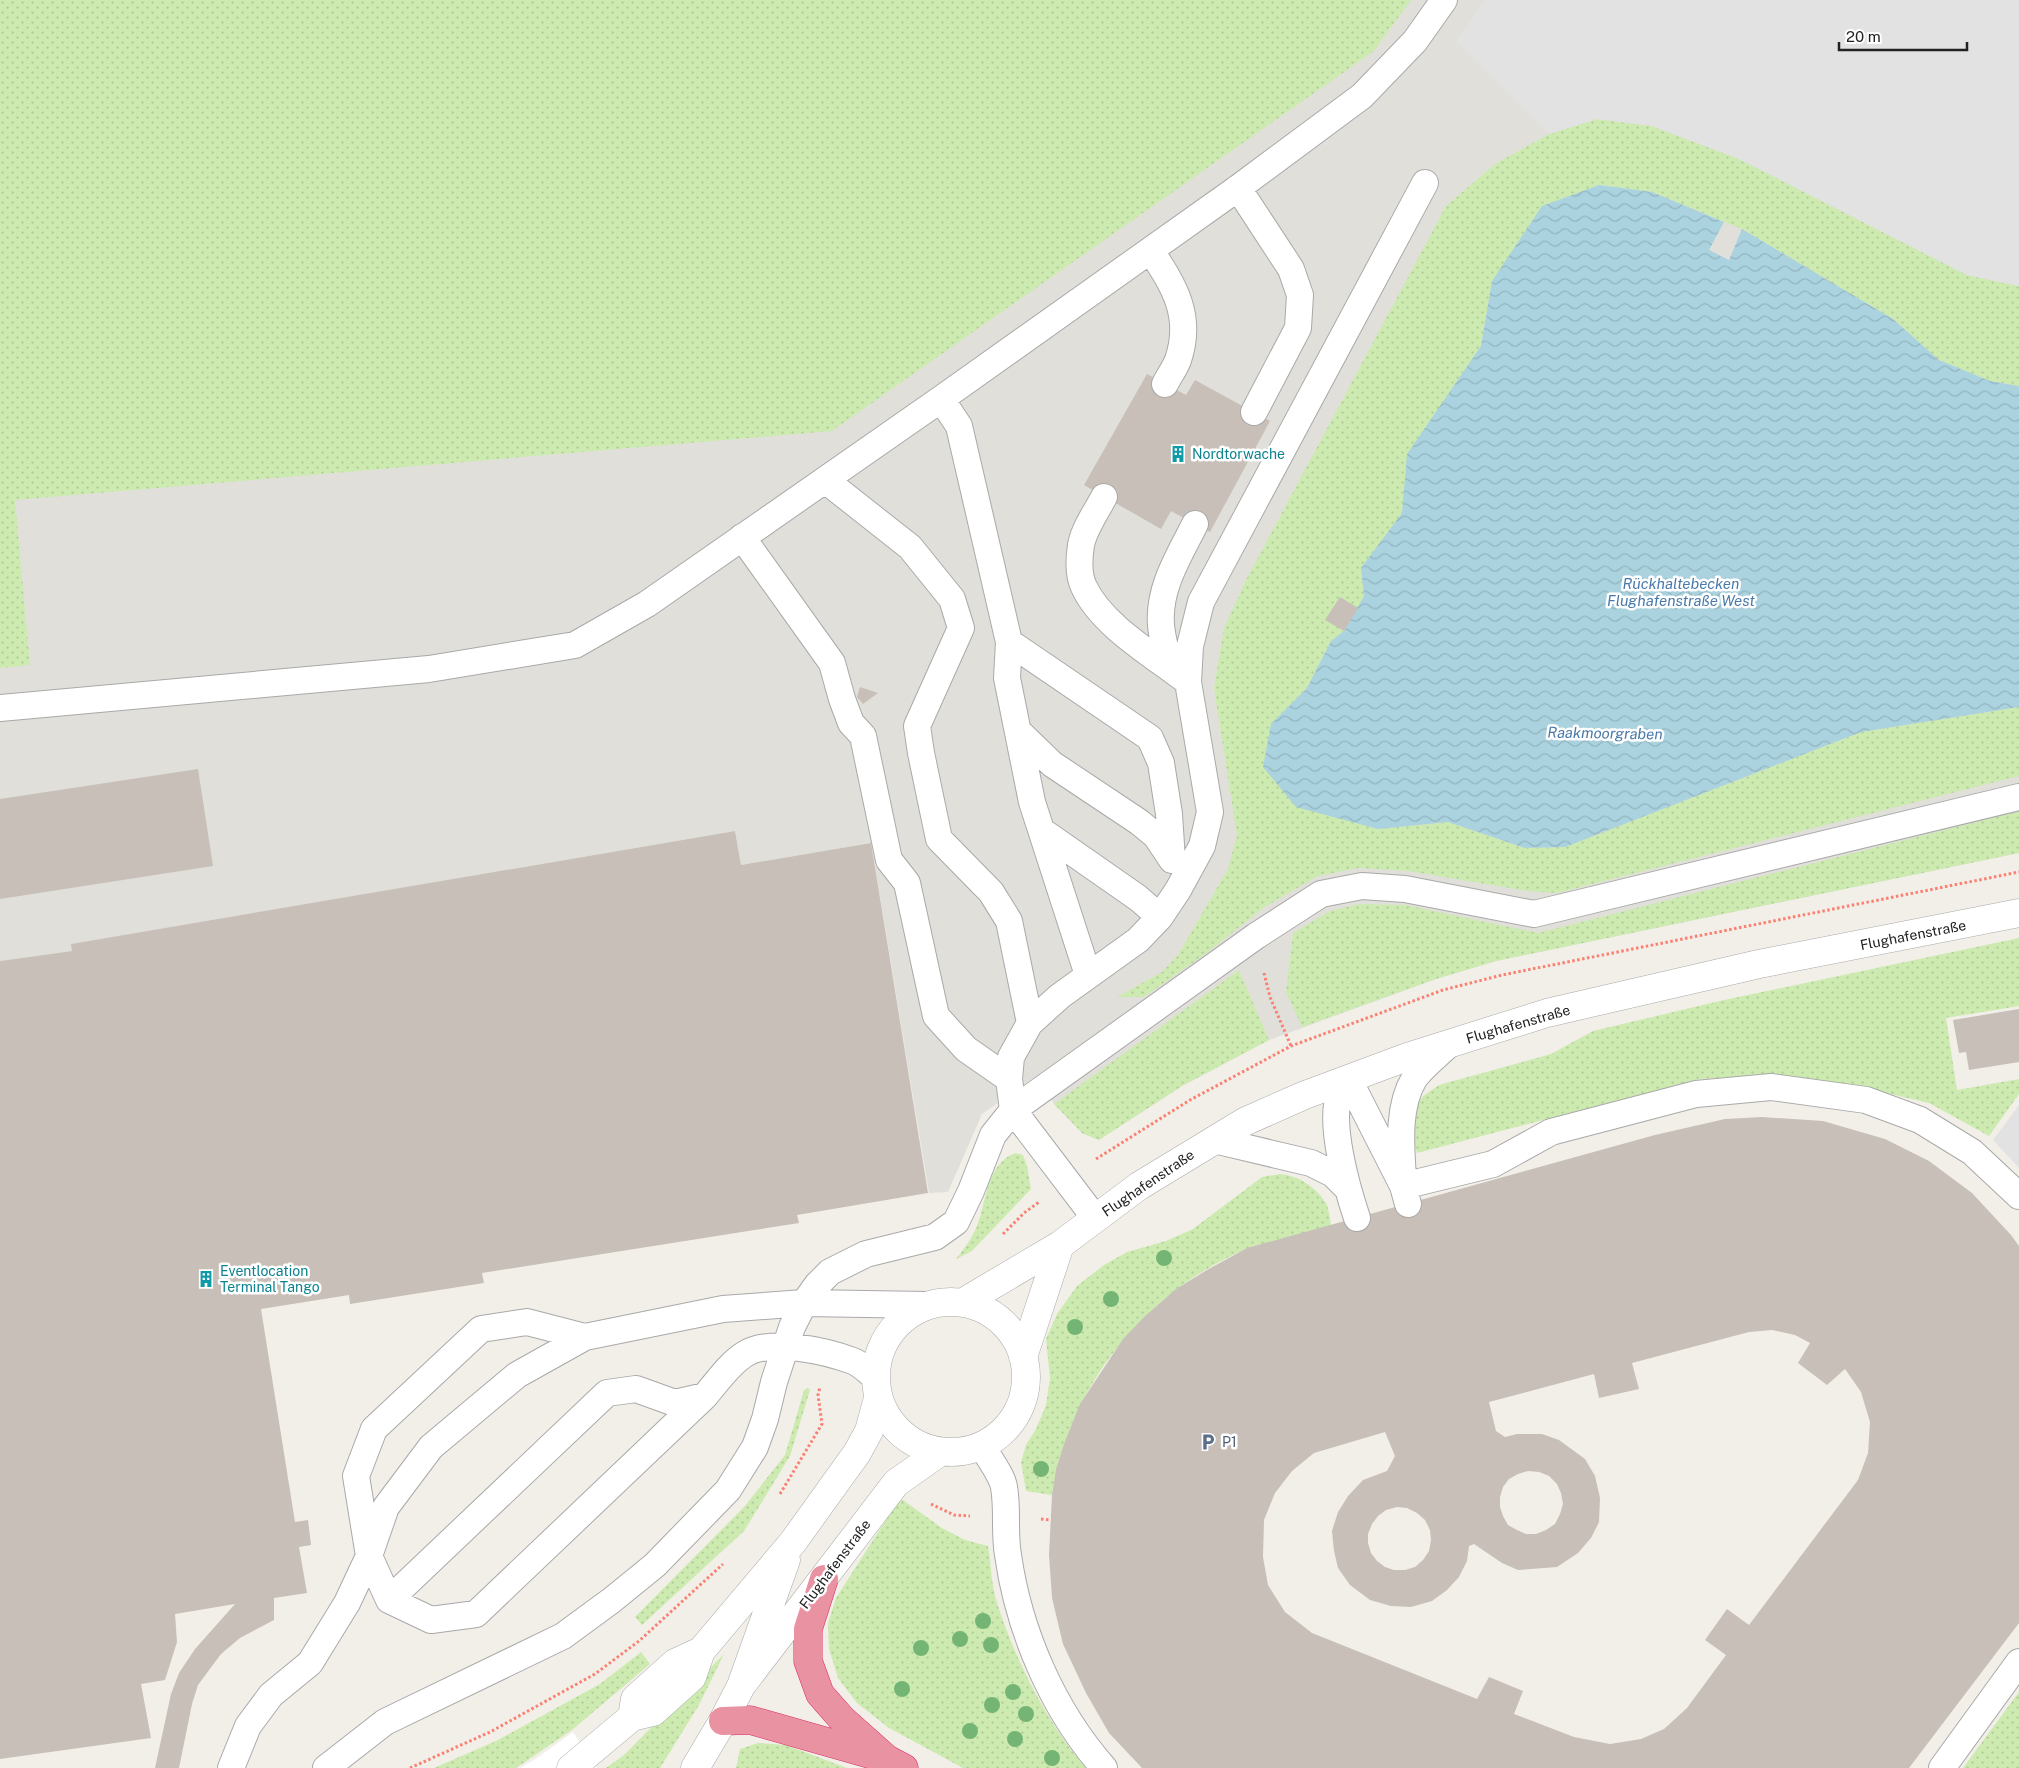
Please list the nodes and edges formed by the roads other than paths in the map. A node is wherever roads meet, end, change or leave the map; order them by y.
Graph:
1 (1444, 0) edge
2 (1425, 183) dead end
3 (1238, 188) junction
4 (1151, 251) junction
5 (1165, 384) dead end
6 (941, 399) junction
7 (1254, 412) dead end
8 (825, 480) junction
9 (1104, 497) dead end
10 (1196, 524) dead end
11 (742, 537) junction
12 (1009, 642) junction
13 (1179, 674) junction
14 (0, 708) edge
15 (1018, 731) junction
16 (2019, 797) edge
17 (1042, 831) junction
18 (1172, 860) junction
19 (1178, 890) junction
20 (2019, 913) edge
21 (1160, 918) junction
22 (1088, 975) junction
23 (1030, 1023) junction
24 (1450, 1044) junction
25 (1009, 1079) junction
26 (1349, 1080) junction
27 (1013, 1110) junction
28 (1214, 1140) junction
29 (1347, 1188) junction
30 (1406, 1195) junction
31 (2019, 1196) edge
32 (1096, 1218) junction
33 (1357, 1218) dead end
34 (1060, 1245) junction
35 (962, 1302) junction
36 (804, 1303) junction
37 (927, 1305) junction
38 (585, 1337) junction
39 (785, 1346) junction
40 (1024, 1357) junction
41 (876, 1387) junction
42 (705, 1396) junction
43 (982, 1446) junction
44 (940, 1452) junction
45 (793, 1542) junction
46 (369, 1556) junction
47 (824, 1579) junction
48 (389, 1600) junction
49 (2019, 1662) edge
50 (741, 1686) junction
51 (724, 1722) junction
52 (579, 1762) edge
53 (895, 1764) edge
54 (231, 1768) edge
55 (326, 1768) edge
56 (695, 1768) edge
57 (1104, 1768) edge
58 (1942, 1768) edge

1 - 3 lane
2 - 13 lane
3 - 4 lane
3 - 7 lane
4 - 5 lane
4 - 6 lane
6 - 8 lane
6 - 12 lane
8 - 11 lane
8 - 23 lane
9 - 13 lane
10 - 13 lane
11 - 14 lane
11 - 25 lane
12 - 15 lane
12 - 18 lane
13 - 19 lane
15 - 17 lane
15 - 18 lane
16 - 27 lane
17 - 21 lane
17 - 22 lane
18 - 19 lane
19 - 21 lane
20 - 24 street, Flughafenstraße
21 - 22 lane
22 - 23 lane
23 - 25 lane
24 - 26 street, Flughafenstraße
24 - 30 lane
25 - 27 lane
26 - 28 street, Flughafenstraße
26 - 29 lane
26 - 30 lane
27 - 32 lane
27 - 36 lane
28 - 29 lane
28 - 32 street, Flughafenstraße
29 - 33 lane
30 - 31 lane
32 - 34 street, Flughafenstraße
34 - 35 street, Flughafenstraße
34 - 40 street, Flughafenstraße
35 - 37 street, Flughafenstraße
35 - 40 street, Flughafenstraße
36 - 37 lane
36 - 38 lane
36 - 39 lane
37 - 41 street, Flughafenstraße
38 - 46 lane
38 - 46 lane
39 - 41 lane
39 - 42 lane
39 - 55 lane
40 - 43 street, Flughafenstraße
41 - 44 street, Flughafenstraße
41 - 45 street, Flughafenstraße
42 - 48 lane
42 - 48 lane
43 - 44 street, Flughafenstraße
43 - 57 lane
44 - 47 street, Flughafenstraße
45 - 50 street, Flughafenstraße
45 - 52 street, Flughafenstraße
46 - 48 lane
46 - 54 lane
47 - 50 street, Flughafenstraße
47 - 53 highway
49 - 58 lane
50 - 51 street, Flughafenstraße
51 - 53 highway
51 - 56 street, Flughafenstraße

